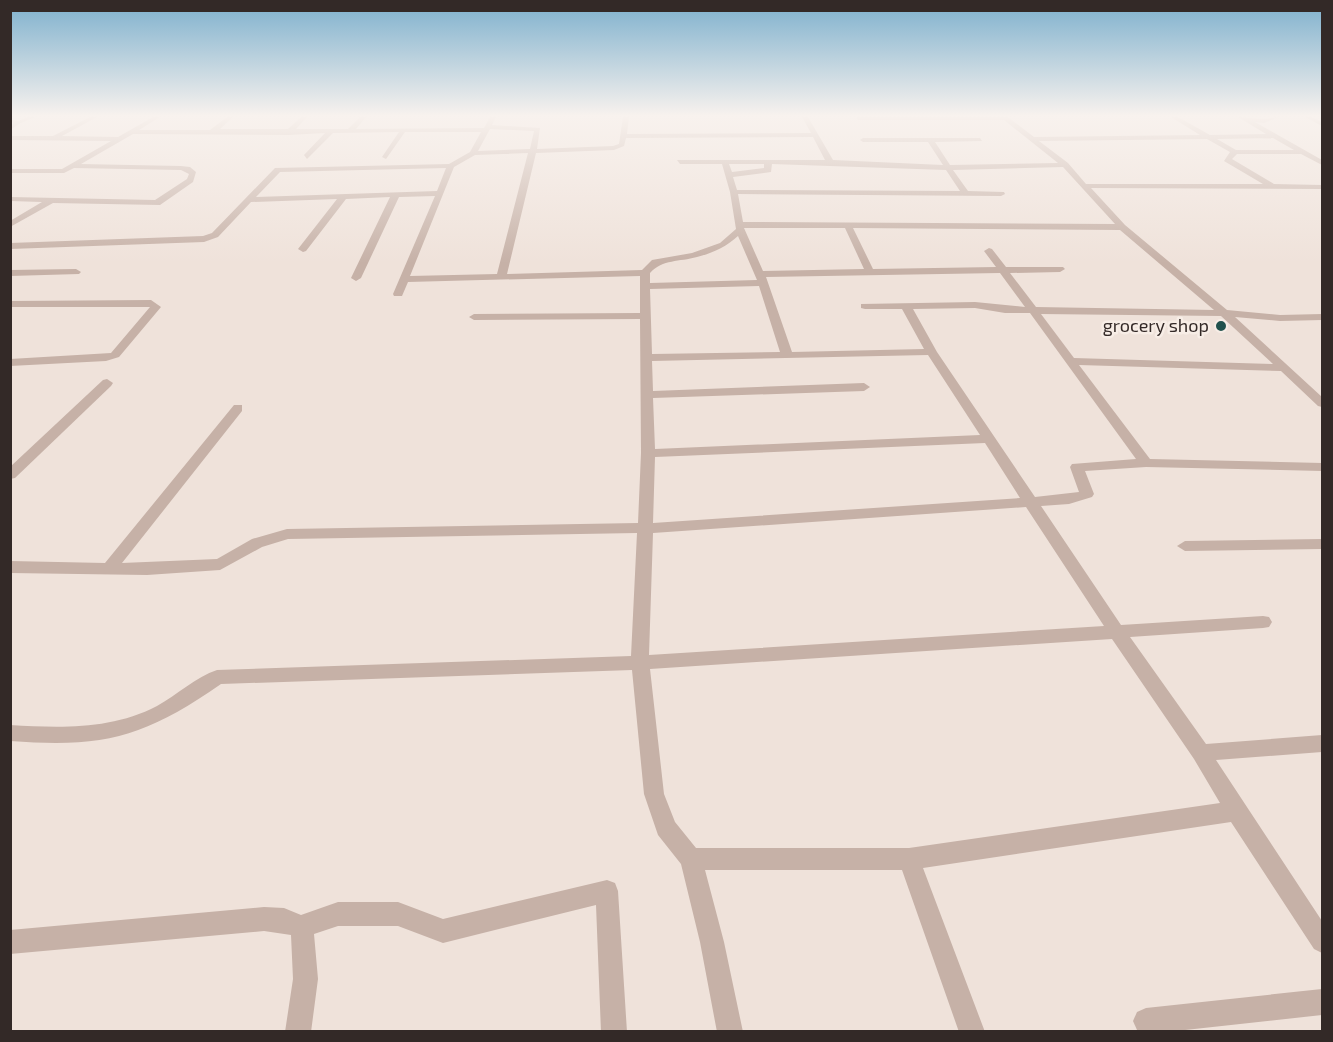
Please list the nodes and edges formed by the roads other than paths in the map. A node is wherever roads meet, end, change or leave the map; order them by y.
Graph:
1 (1065, 165) edge
2 (72, 166) joint
3 (451, 166) joint
4 (528, 166) edge
5 (726, 166) edge
6 (768, 166) edge
7 (865, 166) edge
8 (1028, 166) edge
9 (1238, 166) edge
10 (948, 167) junction
11 (10, 171) edge
12 (729, 175) junction
13 (1086, 186) junction
14 (1273, 187) junction
15 (1323, 187) edge
16 (734, 192) junction
17 (439, 194) junction
18 (966, 194) junction
19 (1001, 194) dead end
20 (394, 196) junction
21 (343, 197) junction
22 (10, 199) edge
23 (53, 200) junction
24 (247, 200) junction
25 (10, 225) edge
26 (848, 226) junction
27 (740, 227) junction
28 (1122, 227) junction
29 (10, 246) edge
30 (303, 249) dead end
31 (989, 250) dead end
32 (1060, 268) dead end
33 (1003, 269) junction
34 (76, 272) dead end
35 (870, 272) junction
36 (10, 273) edge
37 (501, 277) junction
38 (356, 278) dead end
39 (761, 278) junction
40 (405, 279) junction
41 (645, 279) junction
42 (398, 294) dead end
43 (10, 304) edge
44 (865, 306) dead end
45 (906, 306) junction
46 (1034, 310) junction
47 (1224, 313) junction
48 (646, 316) junction
49 (474, 317) dead end
50 (1323, 317) edge
51 (931, 352) junction
52 (787, 355) junction
53 (646, 357) junction
54 (1071, 361) junction
55 (10, 363) edge
56 (1285, 368) junction
57 (107, 383) dead end
58 (864, 387) dead end
59 (647, 395) junction
60 (1323, 403) edge
61 (238, 408) dead end
62 (989, 439) junction
63 (648, 453) junction
64 (1146, 463) junction
65 (1323, 467) edge
66 (10, 475) edge
67 (1029, 501) junction
68 (646, 528) junction
69 (1323, 544) edge
70 (1185, 546) dead end
71 (10, 567) edge
72 (109, 569) junction
73 (1263, 622) dead end
74 (1116, 631) junction
75 (640, 663) junction
76 (10, 733) edge
77 (1323, 743) edge
78 (1201, 753) junction
79 (1236, 811) junction
80 (909, 859) junction
81 (691, 860) junction
82 (301, 927) junction
83 (1323, 941) edge
84 (10, 942) edge
85 (1323, 1002) edge
86 (1146, 1021) dead end
87 (298, 1032) edge
88 (614, 1032) edge
89 (730, 1032) edge
90 (972, 1032) edge

1 - 13 street
2 - 11 street
2 - 23 street
3 - 17 street
3 - 24 street
4 - 37 street
5 - 12 street
6 - 12 street
7 - 10 street
8 - 10 street
9 - 14 street
10 - 18 street
12 - 16 street
13 - 14 street
13 - 28 street
14 - 15 street
16 - 18 street
16 - 27 street
17 - 20 street
17 - 40 street
18 - 19 street
20 - 21 street
20 - 38 street
21 - 24 street
21 - 30 street
22 - 23 street
23 - 25 street
24 - 29 street
26 - 27 street
26 - 28 street
26 - 35 street
27 - 39 street
27 - 41 street
28 - 47 street
31 - 33 street
32 - 33 street
33 - 35 street
33 - 46 street
34 - 36 street
35 - 39 street
37 - 40 street
37 - 41 street
39 - 41 street
39 - 52 street
40 - 42 street
41 - 48 street
43 - 55 street
44 - 45 street
45 - 46 street
45 - 51 street
46 - 47 street
46 - 54 street
47 - 50 street
47 - 56 street
48 - 49 street
48 - 53 street
51 - 52 street
51 - 62 street
52 - 53 street
53 - 59 street
54 - 56 street
54 - 64 street
56 - 60 street
57 - 66 street
58 - 59 street
59 - 63 street
61 - 72 street
62 - 63 street
62 - 67 street
63 - 68 street
64 - 65 street
64 - 67 street
67 - 68 street
67 - 74 street
68 - 72 street
68 - 75 street
69 - 70 street
71 - 72 street
73 - 74 street
74 - 75 street
74 - 78 street
75 - 76 street
75 - 81 street
77 - 78 street
78 - 79 street
79 - 80 street
79 - 83 street
80 - 81 street
80 - 90 street
81 - 89 street
82 - 84 street
82 - 87 street
82 - 88 street
85 - 86 street

